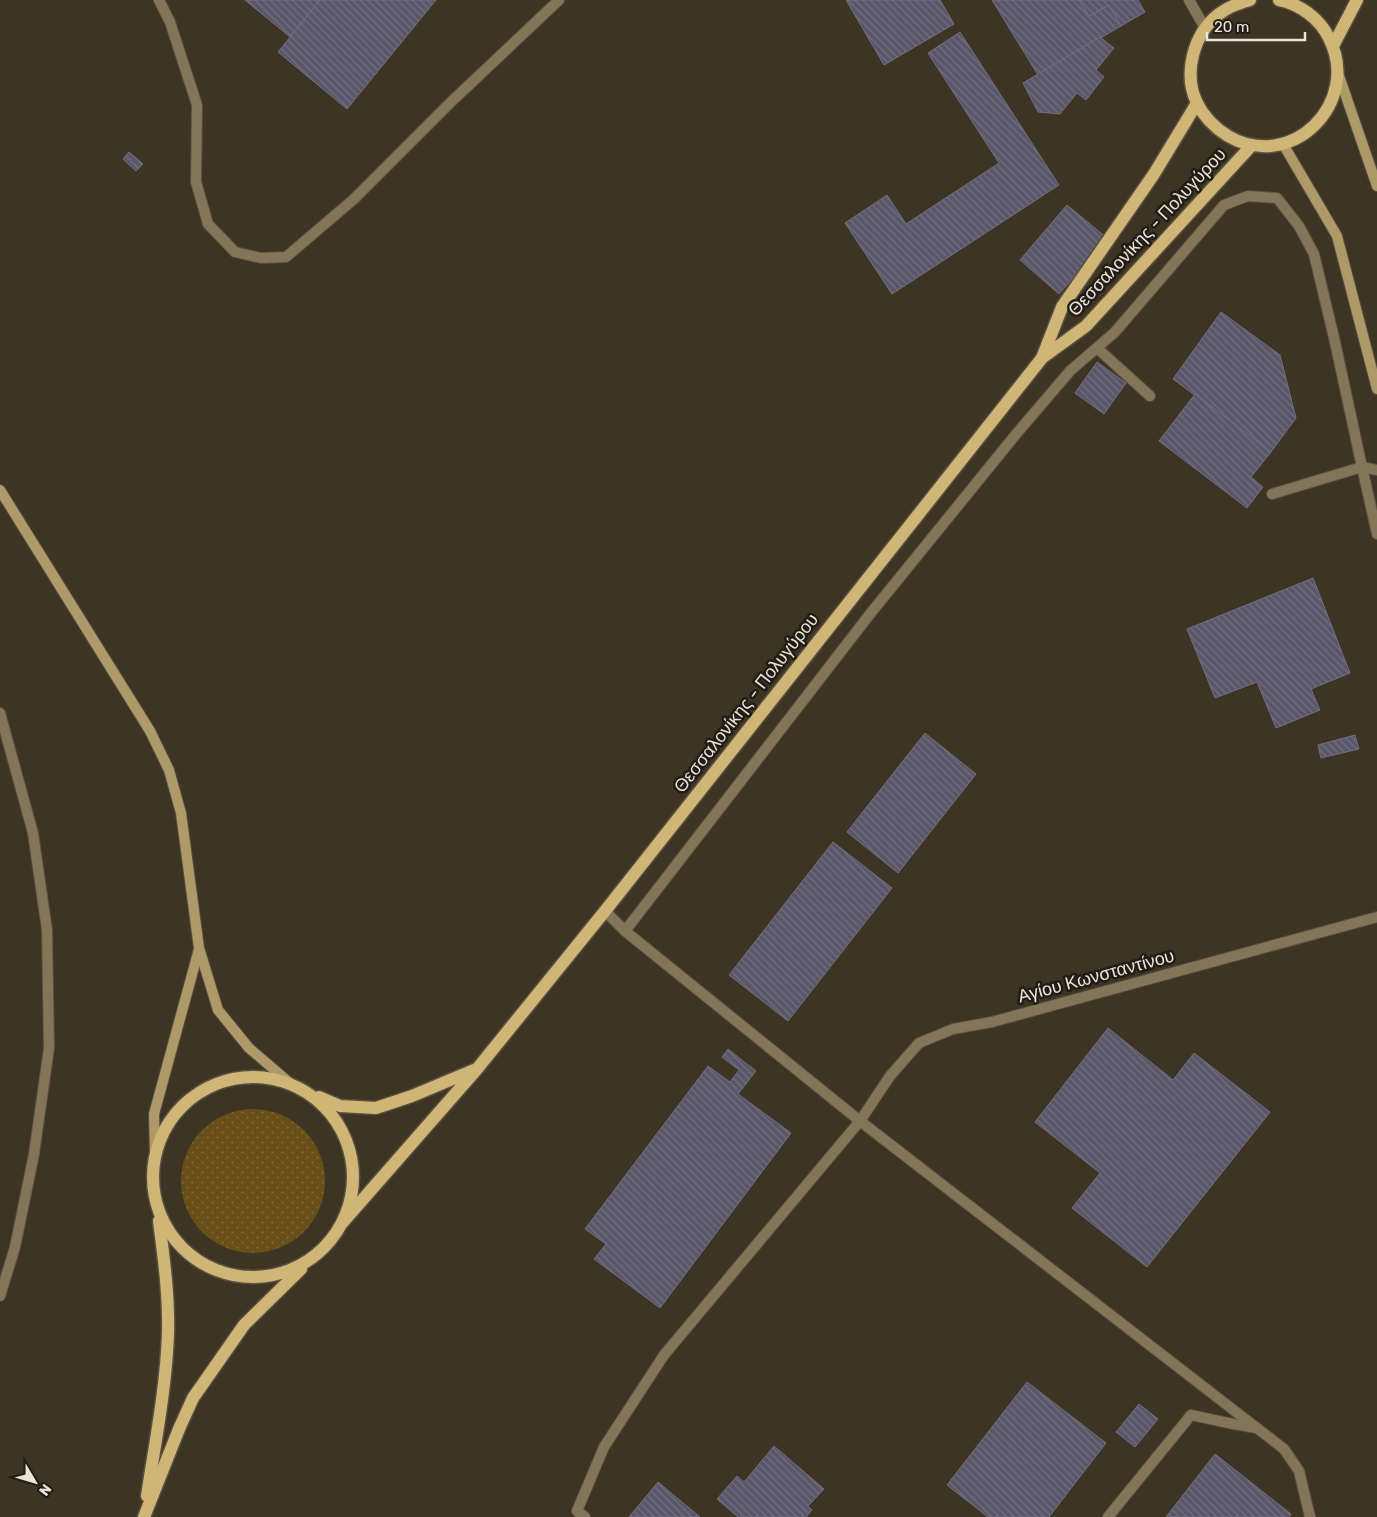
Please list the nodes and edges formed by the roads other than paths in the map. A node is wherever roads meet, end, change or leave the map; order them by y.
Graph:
1 (159, 0) edge
2 (559, 0) edge
3 (1189, 0) edge
4 (1250, 0) edge
5 (1282, 0) edge
6 (1357, 0) edge
7 (1205, 28) junction
8 (1333, 46) junction
9 (1338, 72) junction
10 (1197, 103) junction
11 (1283, 144) junction
12 (1252, 145) junction
13 (1377, 186) edge
14 (1097, 348) junction
15 (1042, 358) junction
16 (1377, 389) edge
17 (1150, 396) dead end
18 (1362, 467) junction
19 (1377, 470) edge
20 (0, 490) edge
21 (1272, 494) dead end
22 (1377, 534) edge
23 (0, 713) edge
24 (604, 911) junction
25 (1377, 917) edge
26 (625, 931) junction
27 (200, 948) junction
28 (477, 1069) junction
29 (291, 1084) junction
30 (308, 1093) junction
31 (860, 1120) junction
32 (154, 1154) junction
33 (158, 1211) junction
34 (343, 1222) junction
35 (312, 1258) junction
36 (0, 1296) edge
37 (1257, 1428) junction
38 (144, 1517) edge
39 (585, 1517) edge
40 (1108, 1517) edge
41 (1310, 1517) edge

1 - 2 street
3 - 7 street
4 - 7 main road
5 - 8 main road
6 - 8 main road
7 - 10 main road
8 - 9 main road
9 - 11 main road
9 - 13 street
10 - 12 main road
10 - 15 main road, Θεσσαλονίκης - Πολυγύρου
11 - 12 main road
11 - 16 street
12 - 15 main road, Θεσσαλονίκης - Πολυγύρου
14 - 17 street
14 - 18 street
14 - 26 street
15 - 24 main road, Θεσσαλονίκης - Πολυγύρου
18 - 19 street
18 - 21 street
18 - 22 street
20 - 27 street
23 - 36 street
24 - 26 street
24 - 28 main road, Θεσσαλονίκης - Πολυγύρου
25 - 31 street, Αγίου Κωνσταντίνου
26 - 31 street
27 - 29 street
27 - 32 street
28 - 30 main road, Θεσσαλονίκης - Πολυγύρου
28 - 34 main road, Θεσσαλονίκης - Πολυγύρου
29 - 30 main road
29 - 32 main road
30 - 34 main road
31 - 37 street
31 - 39 street, Αγίου Κωνσταντίνου
32 - 33 main road
33 - 35 main road
33 - 38 main road
34 - 35 main road
35 - 38 main road
37 - 40 street
37 - 41 street

